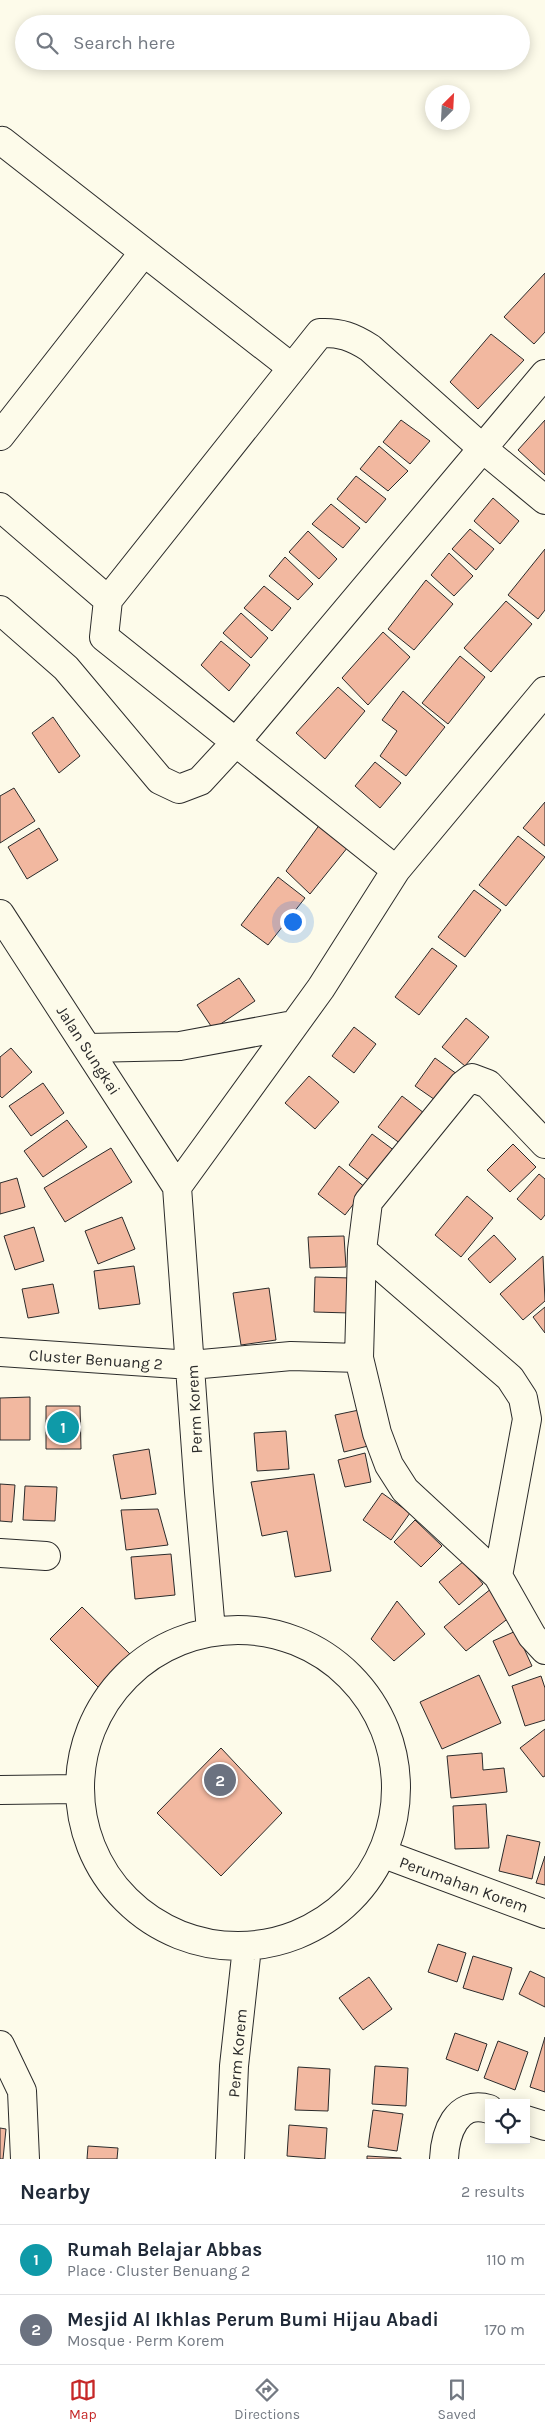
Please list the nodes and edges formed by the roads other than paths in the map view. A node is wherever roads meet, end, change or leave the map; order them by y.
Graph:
1 (1, 142) edge
2 (144, 252) junction
3 (291, 366) junction
4 (545, 374) edge
5 (0, 436) edge
6 (482, 448) junction
7 (545, 500) edge
8 (0, 507) edge
9 (108, 600) junction
10 (0, 610) edge
11 (545, 691) edge
12 (236, 742) junction
13 (396, 870) junction
14 (0, 914) edge
15 (294, 1025) junction
16 (88, 1048) junction
17 (545, 1144) edge
18 (178, 1186) junction
19 (362, 1250) junction
20 (0, 1352) edge
21 (360, 1358) junction
22 (191, 1365) junction
23 (0, 1553) edge
24 (46, 1556) dead end
25 (498, 1576) junction
26 (211, 1630) junction
27 (545, 1650) edge
28 (77, 1789) junction
29 (0, 1790) edge
30 (384, 1854) junction
31 (545, 1914) edge
32 (247, 1947) junction
33 (0, 2045) edge
34 (485, 2108) edge
35 (530, 2121) edge
36 (545, 2126) edge
37 (25, 2159) edge
38 (230, 2159) edge
39 (444, 2159) edge

1 - 2 street
2 - 3 street
2 - 5 street
3 - 6 street
3 - 9 street
4 - 6 street
6 - 7 street
6 - 12 street
8 - 9 street
9 - 12 street
10 - 12 street
11 - 13 street
12 - 13 street
13 - 15 street
14 - 16 street, Jalan Sungkai
15 - 16 street
15 - 18 street
16 - 18 street, Jalan Sungkai
17 - 19 street
18 - 22 street, Perm Korem
19 - 21 street
19 - 25 street
20 - 22 street, Cluster Benuang 2
21 - 22 street
21 - 25 street
22 - 26 street, Perm Korem
23 - 24 street
25 - 27 street
26 - 28 street
26 - 30 street
28 - 29 street
28 - 32 street
30 - 31 street, Perumahan Korem
30 - 32 street
32 - 38 street, Perm Korem
33 - 37 street
34 - 39 street
35 - 36 street

